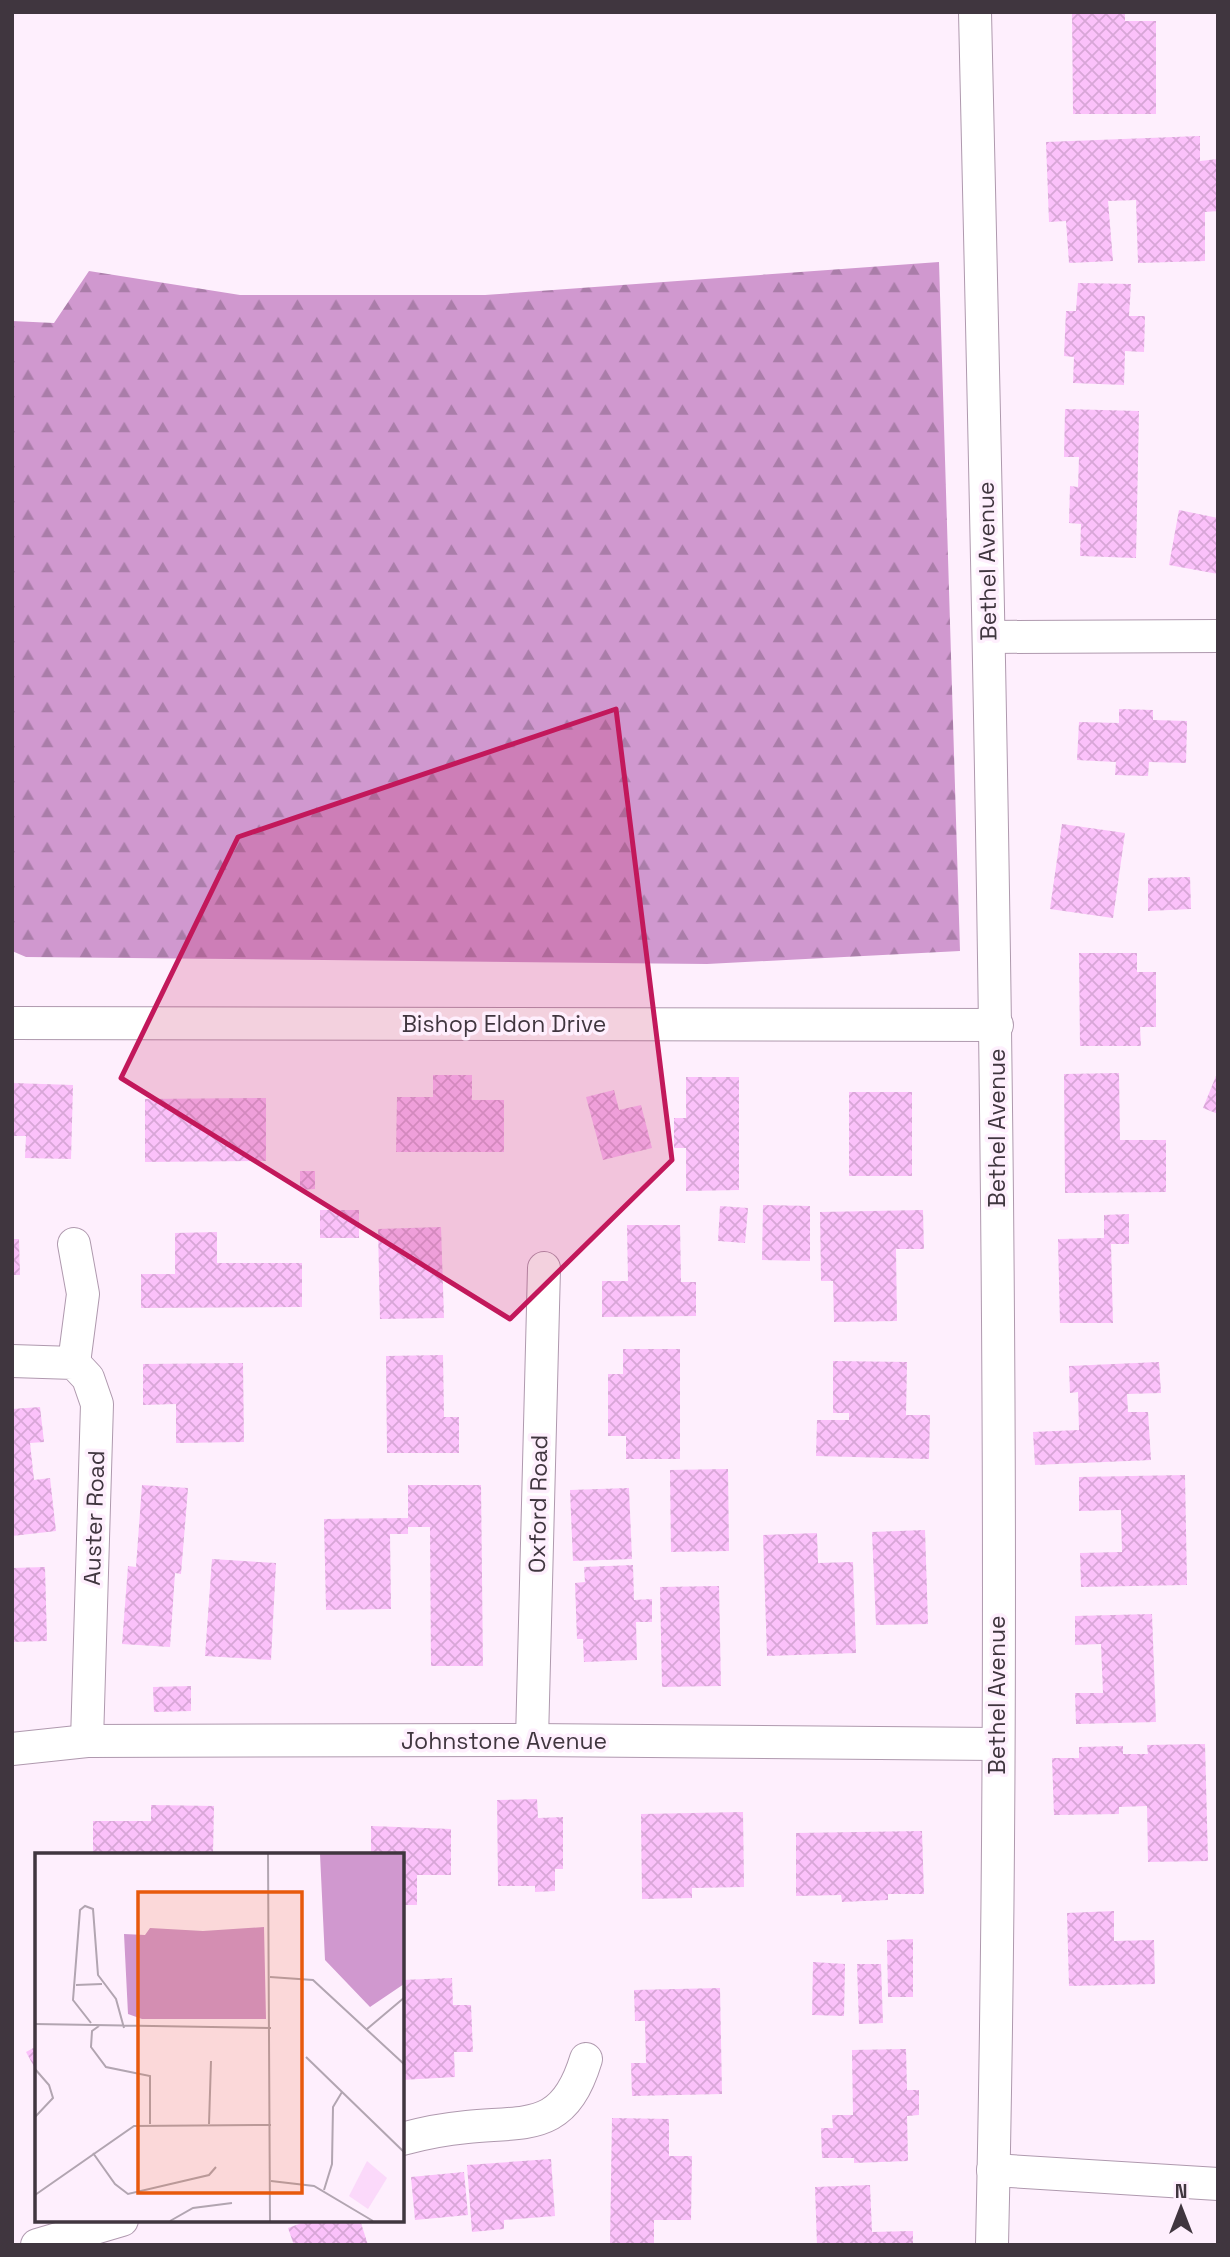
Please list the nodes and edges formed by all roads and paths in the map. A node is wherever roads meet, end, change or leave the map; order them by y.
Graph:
1 (975, 12) edge
2 (1218, 636) edge
3 (989, 637) junction
4 (12, 1023) edge
5 (997, 1025) junction
6 (74, 1244) dead end
7 (544, 1268) dead end
8 (12, 1361) edge
9 (74, 1363) junction
10 (532, 1740) junction
11 (87, 1741) junction
12 (997, 1744) junction
13 (12, 1749) edge
14 (586, 2059) dead end
15 (404, 2138) edge
16 (993, 2170) junction
17 (1218, 2184) edge
18 (115, 2222) edge
19 (37, 2245) edge
20 (992, 2245) edge

1 - 3 street, Bethel Avenue
2 - 3 street
3 - 5 street, Bethel Avenue
4 - 5 street, Bishop Eldon Drive
5 - 12 street, Bethel Avenue
6 - 9 street
7 - 10 street, Oxford Road
8 - 9 street
9 - 11 street, Auster Road
10 - 11 street, Johnstone Avenue
10 - 12 street, Johnstone Avenue
11 - 13 street, Johnstone Avenue
12 - 16 street, Bethel Avenue
14 - 15 street
16 - 17 street
16 - 20 street, Bethel Avenue
18 - 19 street

